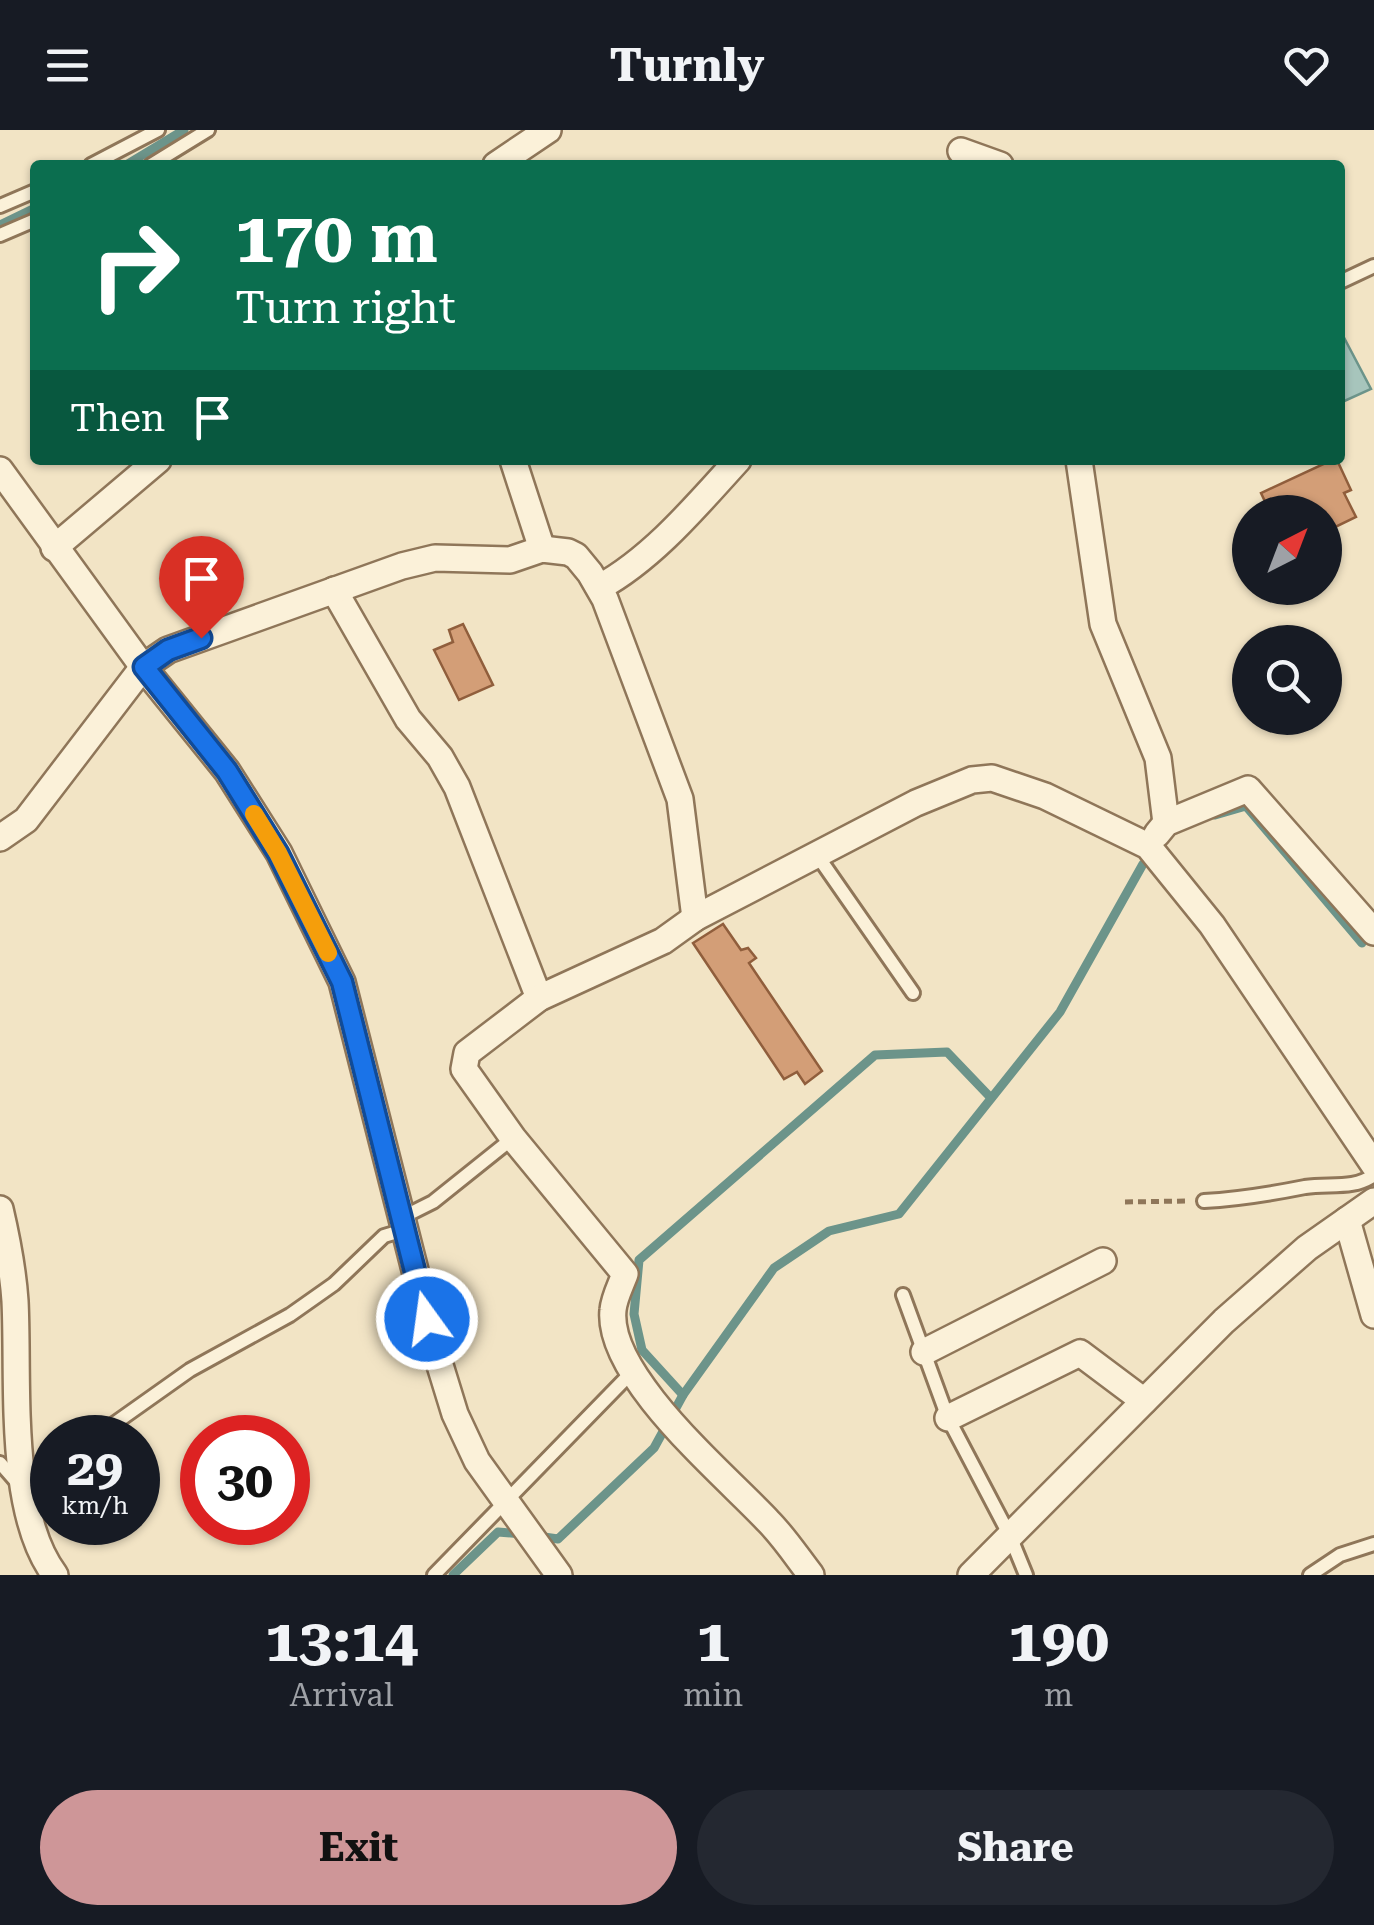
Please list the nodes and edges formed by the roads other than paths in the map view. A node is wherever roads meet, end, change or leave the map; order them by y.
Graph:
1 (158, 130) edge
2 (208, 130) edge
3 (548, 130) edge
4 (958, 149) edge
5 (101, 160) edge
6 (159, 160) edge
7 (503, 160) edge
8 (987, 160) edge
9 (30, 193) edge
10 (0, 206) edge
11 (30, 222) edge
12 (0, 235) edge
13 (1374, 266) edge
14 (1345, 280) edge
15 (152, 465) edge
16 (515, 465) edge
17 (733, 465) edge
18 (1080, 465) edge
19 (0, 470) edge
20 (54, 548) junction
21 (542, 549) junction
22 (600, 588) junction
23 (334, 590) junction
24 (144, 667) junction
25 (1166, 822) junction
26 (0, 838) edge
27 (1148, 846) junction
28 (816, 855) junction
29 (695, 918) junction
30 (1374, 932) edge
31 (913, 993) dead end
32 (539, 998) junction
33 (513, 1138) junction
34 (1374, 1166) edge
35 (1374, 1175) edge
36 (1204, 1201) road end
37 (1374, 1201) edge
38 (0, 1209) edge
39 (1348, 1220) junction
40 (402, 1224) junction
41 (1103, 1261) dead end
42 (904, 1295) dead end
43 (1374, 1314) edge
44 (924, 1352) junction
45 (631, 1373) junction
46 (1144, 1400) junction
47 (126, 1415) edge
48 (948, 1418) junction
49 (0, 1463) edge
50 (30, 1482) edge
51 (22, 1488) junction
52 (506, 1504) junction
53 (1010, 1536) junction
54 (1374, 1544) edge
55 (55, 1575) edge
56 (434, 1575) edge
57 (559, 1575) edge
58 (811, 1575) edge
59 (971, 1575) edge
60 (1026, 1575) edge
61 (1310, 1575) edge

1 - 5 lane
2 - 6 lane
3 - 7 street
4 - 8 street
9 - 10 lane
11 - 12 lane
13 - 14 lane
15 - 20 street
16 - 21 street
17 - 22 street
18 - 25 street
19 - 20 street
20 - 24 street
21 - 22 street
21 - 23 street
22 - 29 street
23 - 24 street
23 - 32 street
24 - 26 street
24 - 40 street
25 - 27 street
25 - 30 street
27 - 28 street
27 - 34 street
28 - 29 street
28 - 31 lane
29 - 32 street
32 - 33 street
33 - 40 lane
33 - 45 street
35 - 36 lane
37 - 39 street
38 - 51 street
39 - 43 street
39 - 46 street
40 - 47 lane
40 - 52 street
41 - 44 street
42 - 44 lane
44 - 48 lane
45 - 52 lane
45 - 58 street
46 - 48 street
46 - 53 street
48 - 53 lane
49 - 51 lane
50 - 51 lane
51 - 55 street
52 - 56 lane
52 - 57 street
53 - 59 street
53 - 60 lane
54 - 61 lane

